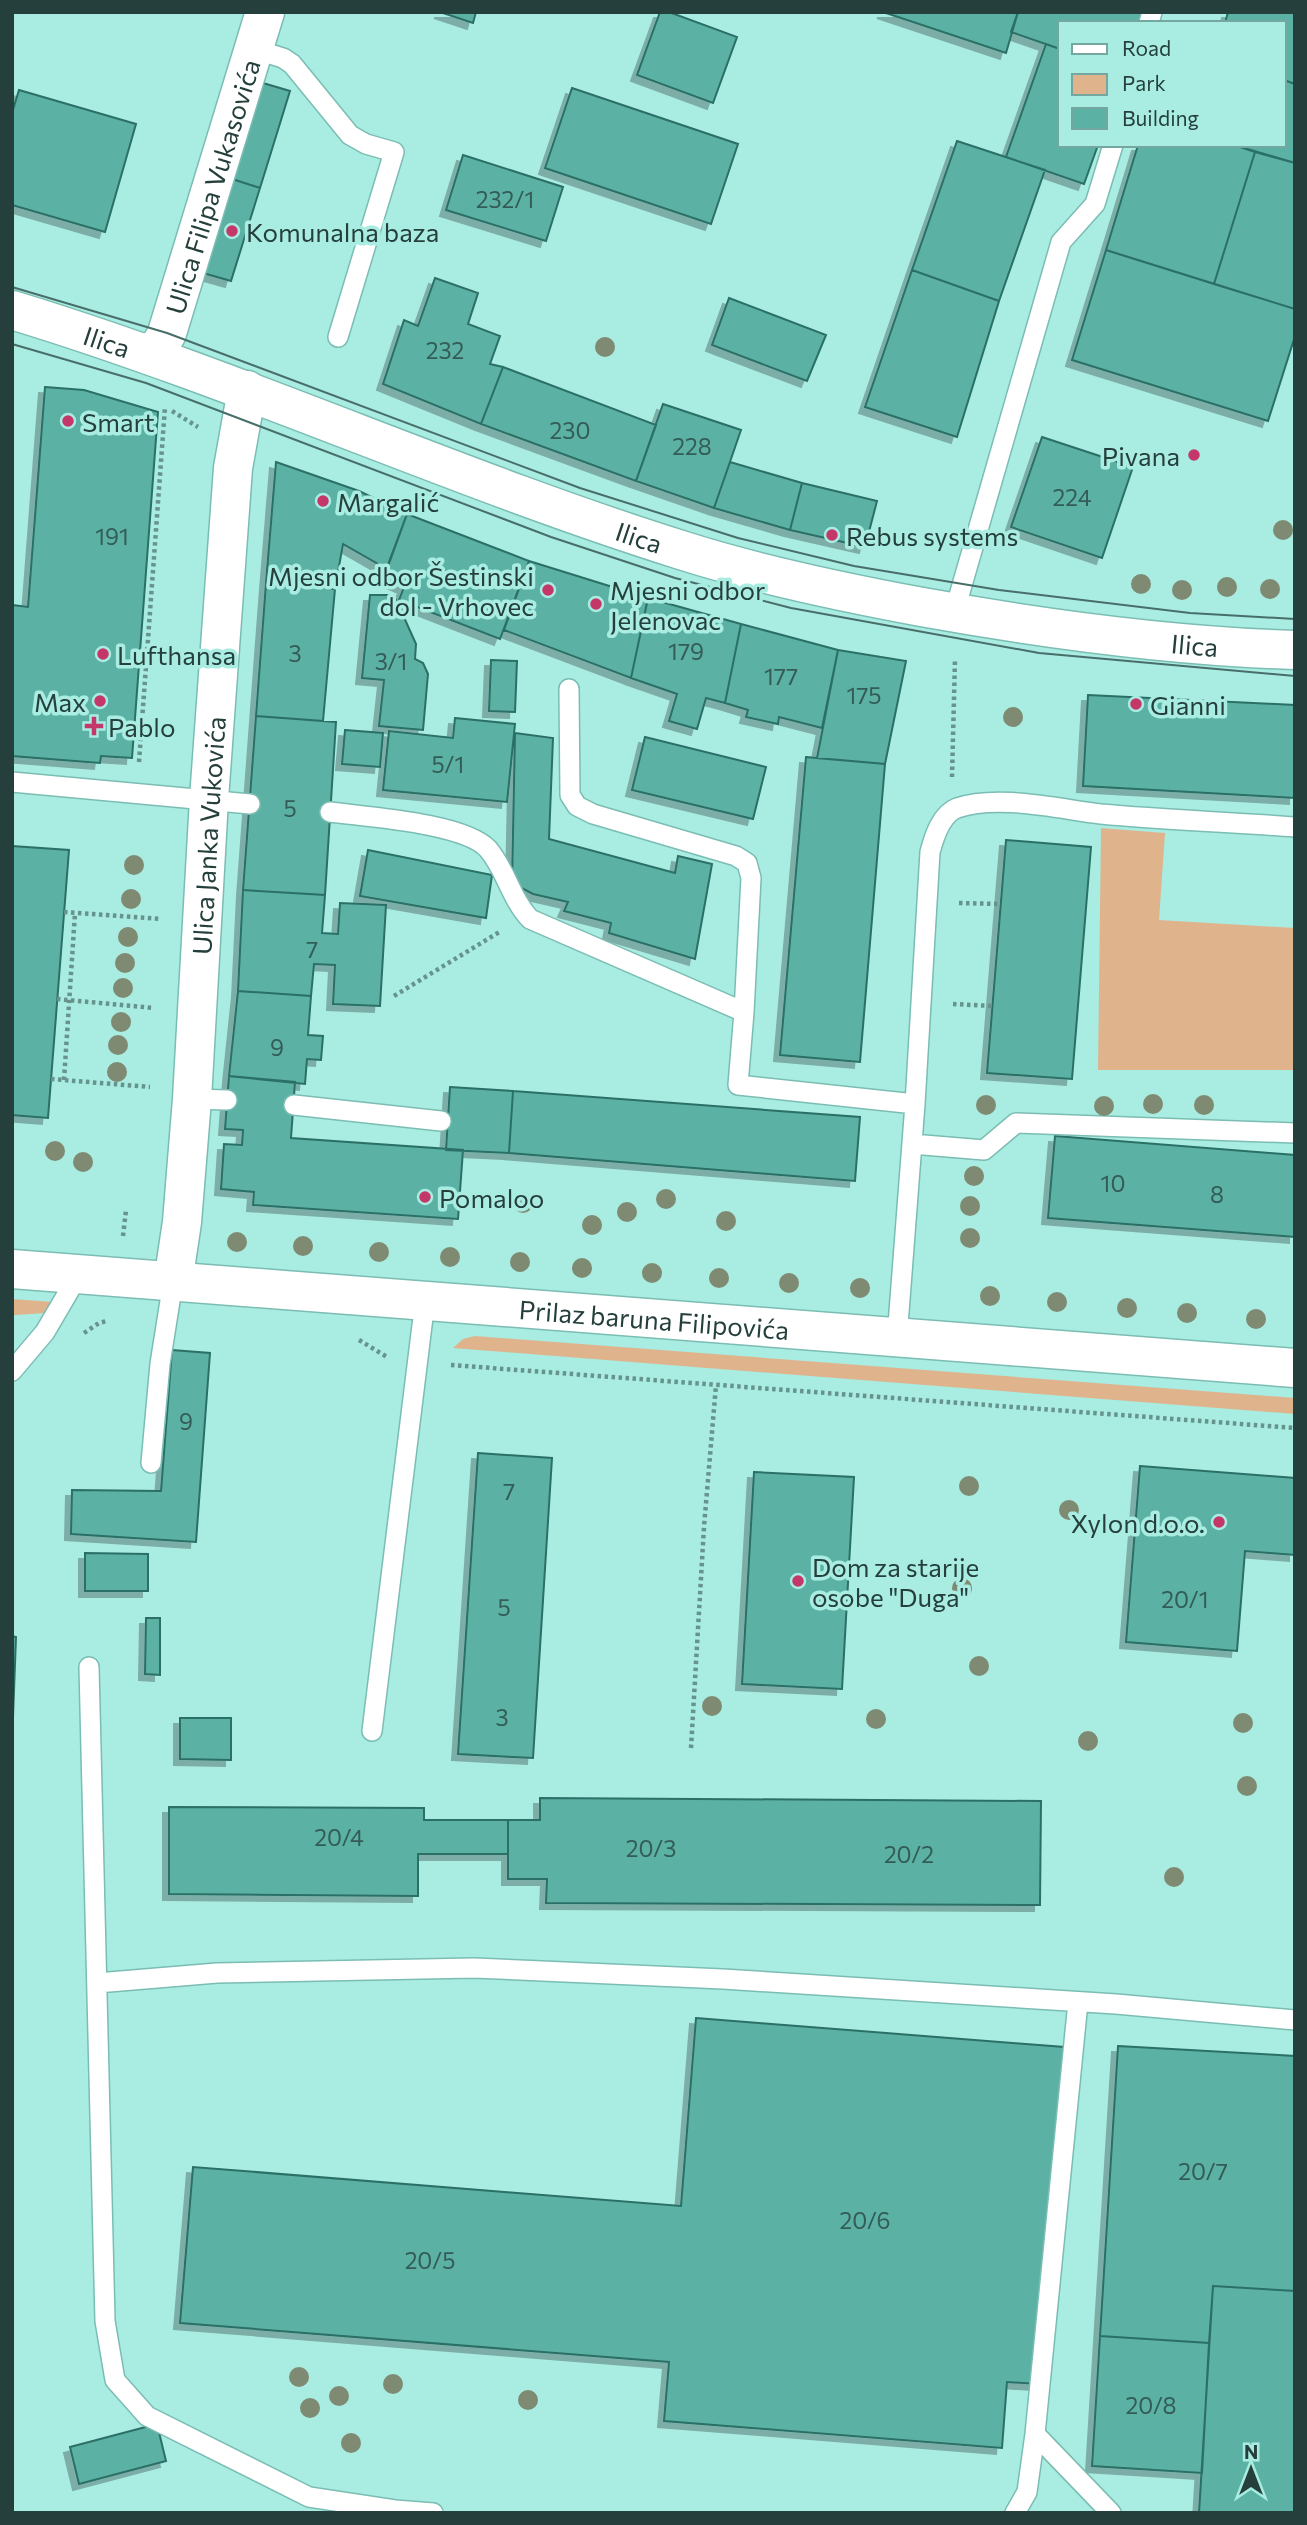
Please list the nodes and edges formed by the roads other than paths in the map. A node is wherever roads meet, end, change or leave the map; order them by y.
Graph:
1 (264, 12) edge
2 (254, 49) junction
3 (1112, 147) edge
4 (12, 310) edge
5 (338, 337) dead end
6 (149, 355) junction
7 (247, 390) junction
8 (954, 612) junction
9 (1295, 650) edge
10 (569, 689) dead end
11 (12, 782) edge
12 (209, 799) junction
13 (250, 804) dead end
14 (330, 812) dead end
15 (1295, 827) edge
16 (744, 1012) junction
17 (915, 1104) junction
18 (294, 1105) dead end
19 (441, 1121) dead end
20 (1295, 1133) edge
21 (912, 1144) junction
22 (12, 1269) edge
23 (79, 1274) junction
24 (173, 1282) junction
25 (425, 1301) junction
26 (897, 1338) junction
27 (1295, 1368) edge
28 (12, 1371) edge
29 (151, 1463) dead end
30 (89, 1667) dead end
31 (372, 1731) dead end
32 (97, 1983) junction
33 (1078, 2002) junction
34 (1295, 2020) edge
35 (1035, 2434) junction
36 (433, 2513) edge
37 (1015, 2513) edge
38 (1111, 2513) edge

1 - 2 main road, Ulica Filipa Vukasovića
2 - 5 lane
2 - 6 main road, Ulica Filipa Vukasovića
3 - 8 lane
4 - 6 main road, Ilica
6 - 7 main road, Ilica
7 - 8 main road, Ilica
7 - 12 main road, Ulica Janka Vukovića
8 - 9 main road, Ilica
10 - 16 lane
11 - 12 lane
12 - 13 lane
12 - 24 main road, Ulica Janka Vukovića
14 - 16 lane
15 - 17 lane
16 - 17 lane
17 - 21 lane
18 - 19 lane
20 - 21 lane
21 - 26 lane
22 - 23 main road, Prilaz baruna Filipovića
23 - 24 main road, Prilaz baruna Filipovića
23 - 28 lane
24 - 25 main road, Prilaz baruna Filipovića
24 - 29 lane
25 - 26 main road, Prilaz baruna Filipovića
25 - 31 lane
26 - 27 main road, Prilaz baruna Filipovića
30 - 32 lane
32 - 33 lane
32 - 36 lane
33 - 34 lane
33 - 35 lane
35 - 37 lane
35 - 38 lane

